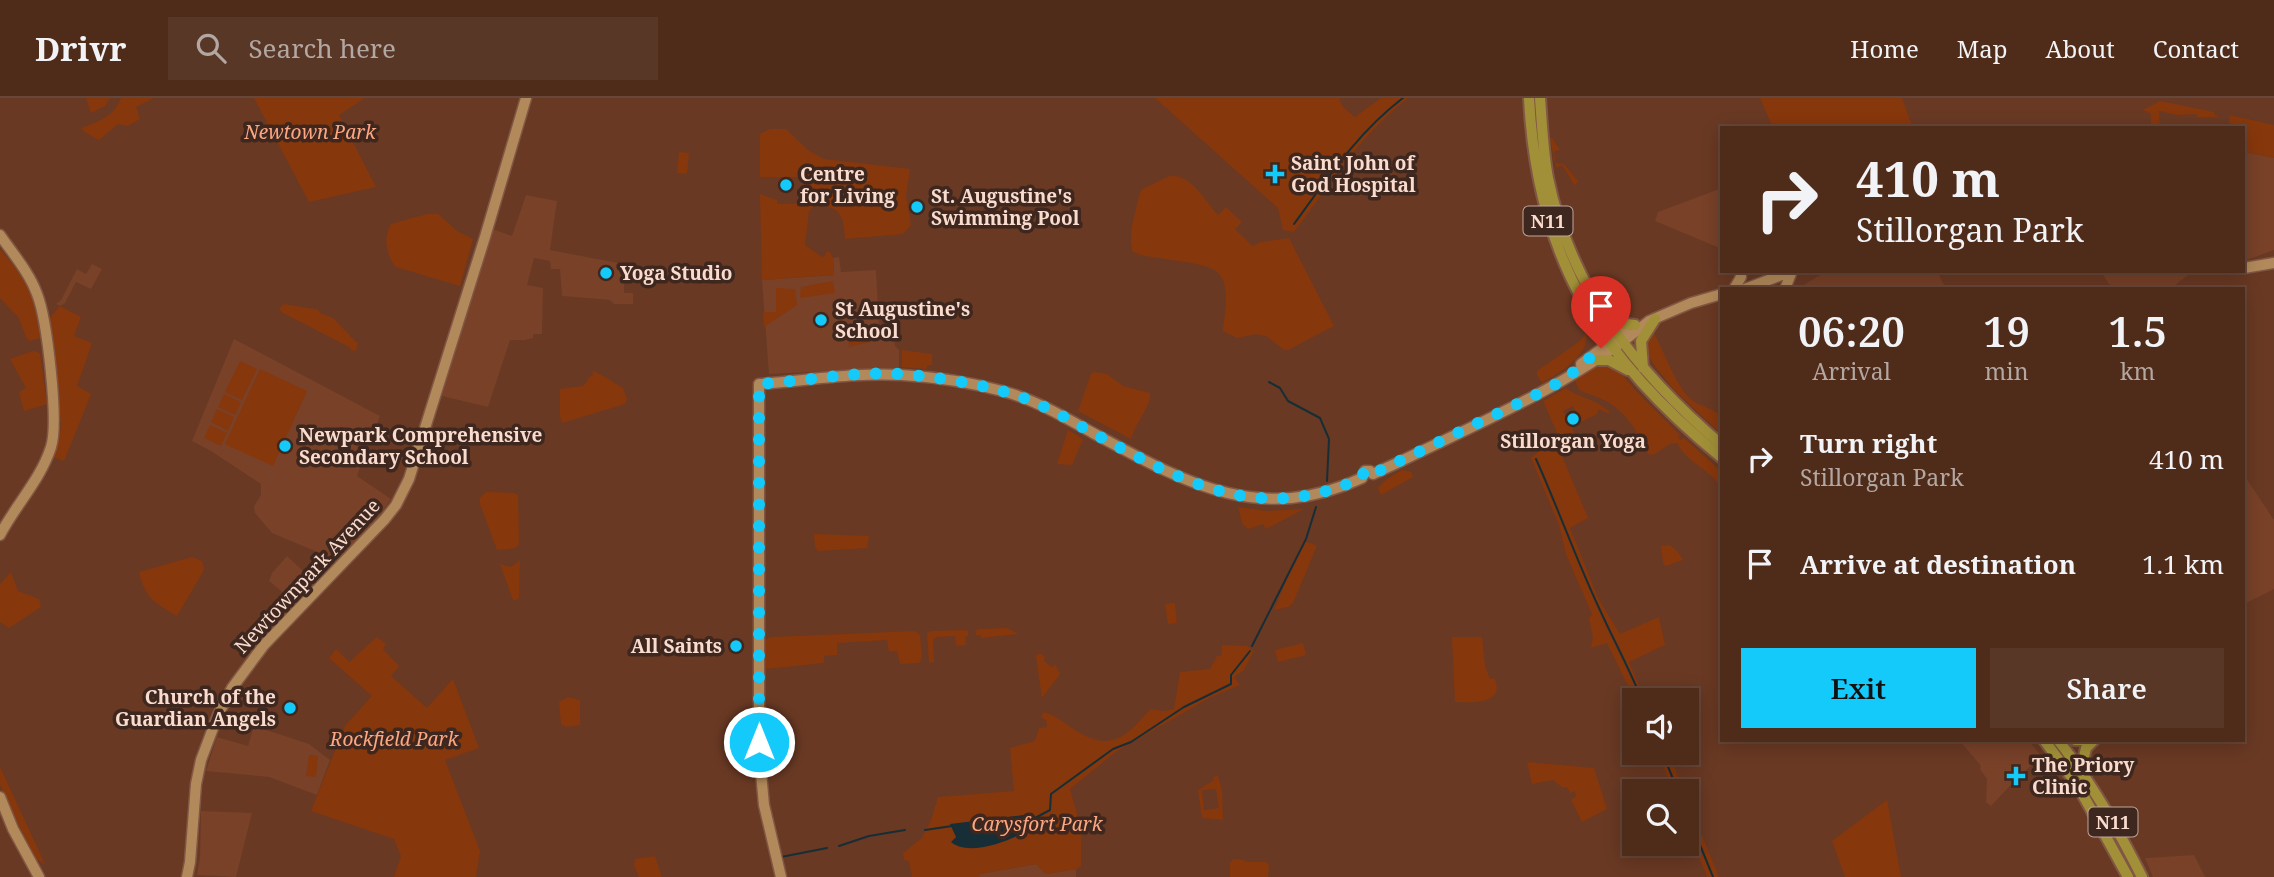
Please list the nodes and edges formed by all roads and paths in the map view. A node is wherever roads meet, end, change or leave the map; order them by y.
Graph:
1 (526, 98) edge
2 (1529, 98) edge
3 (1540, 98) edge
4 (0, 235) edge
5 (2274, 256) edge
6 (2269, 264) edge
7 (2245, 268) edge
8 (1787, 273) edge
9 (1750, 287) edge
10 (1720, 296) edge
11 (1601, 310) junction
12 (1652, 320) junction
13 (1635, 325) junction
14 (1615, 342) junction
15 (1597, 360) junction
16 (1638, 371) junction
17 (1571, 374) junction
18 (1720, 443) edge
19 (1720, 456) edge
20 (0, 535) edge
21 (2045, 742) edge
22 (2060, 742) edge
23 (2092, 742) edge
24 (2081, 770) junction
25 (0, 797) edge
26 (39, 877) edge
27 (187, 877) edge
28 (781, 877) edge
29 (2128, 877) edge
30 (2142, 877) edge

1 - 27 main road, Newtownpark Avenue
2 - 14 highway, N11
3 - 11 highway, N11
4 - 20 main road
5 - 6 main road
6 - 7 main road
8 - 9 main road
10 - 12 main road
11 - 13 highway
11 - 14 highway, N11
12 - 13 main road
12 - 14 main road
12 - 16 highway
13 - 14 main road
14 - 15 main road
14 - 16 highway, N11
14 - 17 main road
15 - 16 highway
15 - 17 main road
16 - 18 highway, N11
16 - 19 highway, N11
17 - 28 main road
21 - 29 highway, N11
22 - 24 highway, N11
23 - 24 highway
24 - 30 highway, N11
25 - 26 main road

